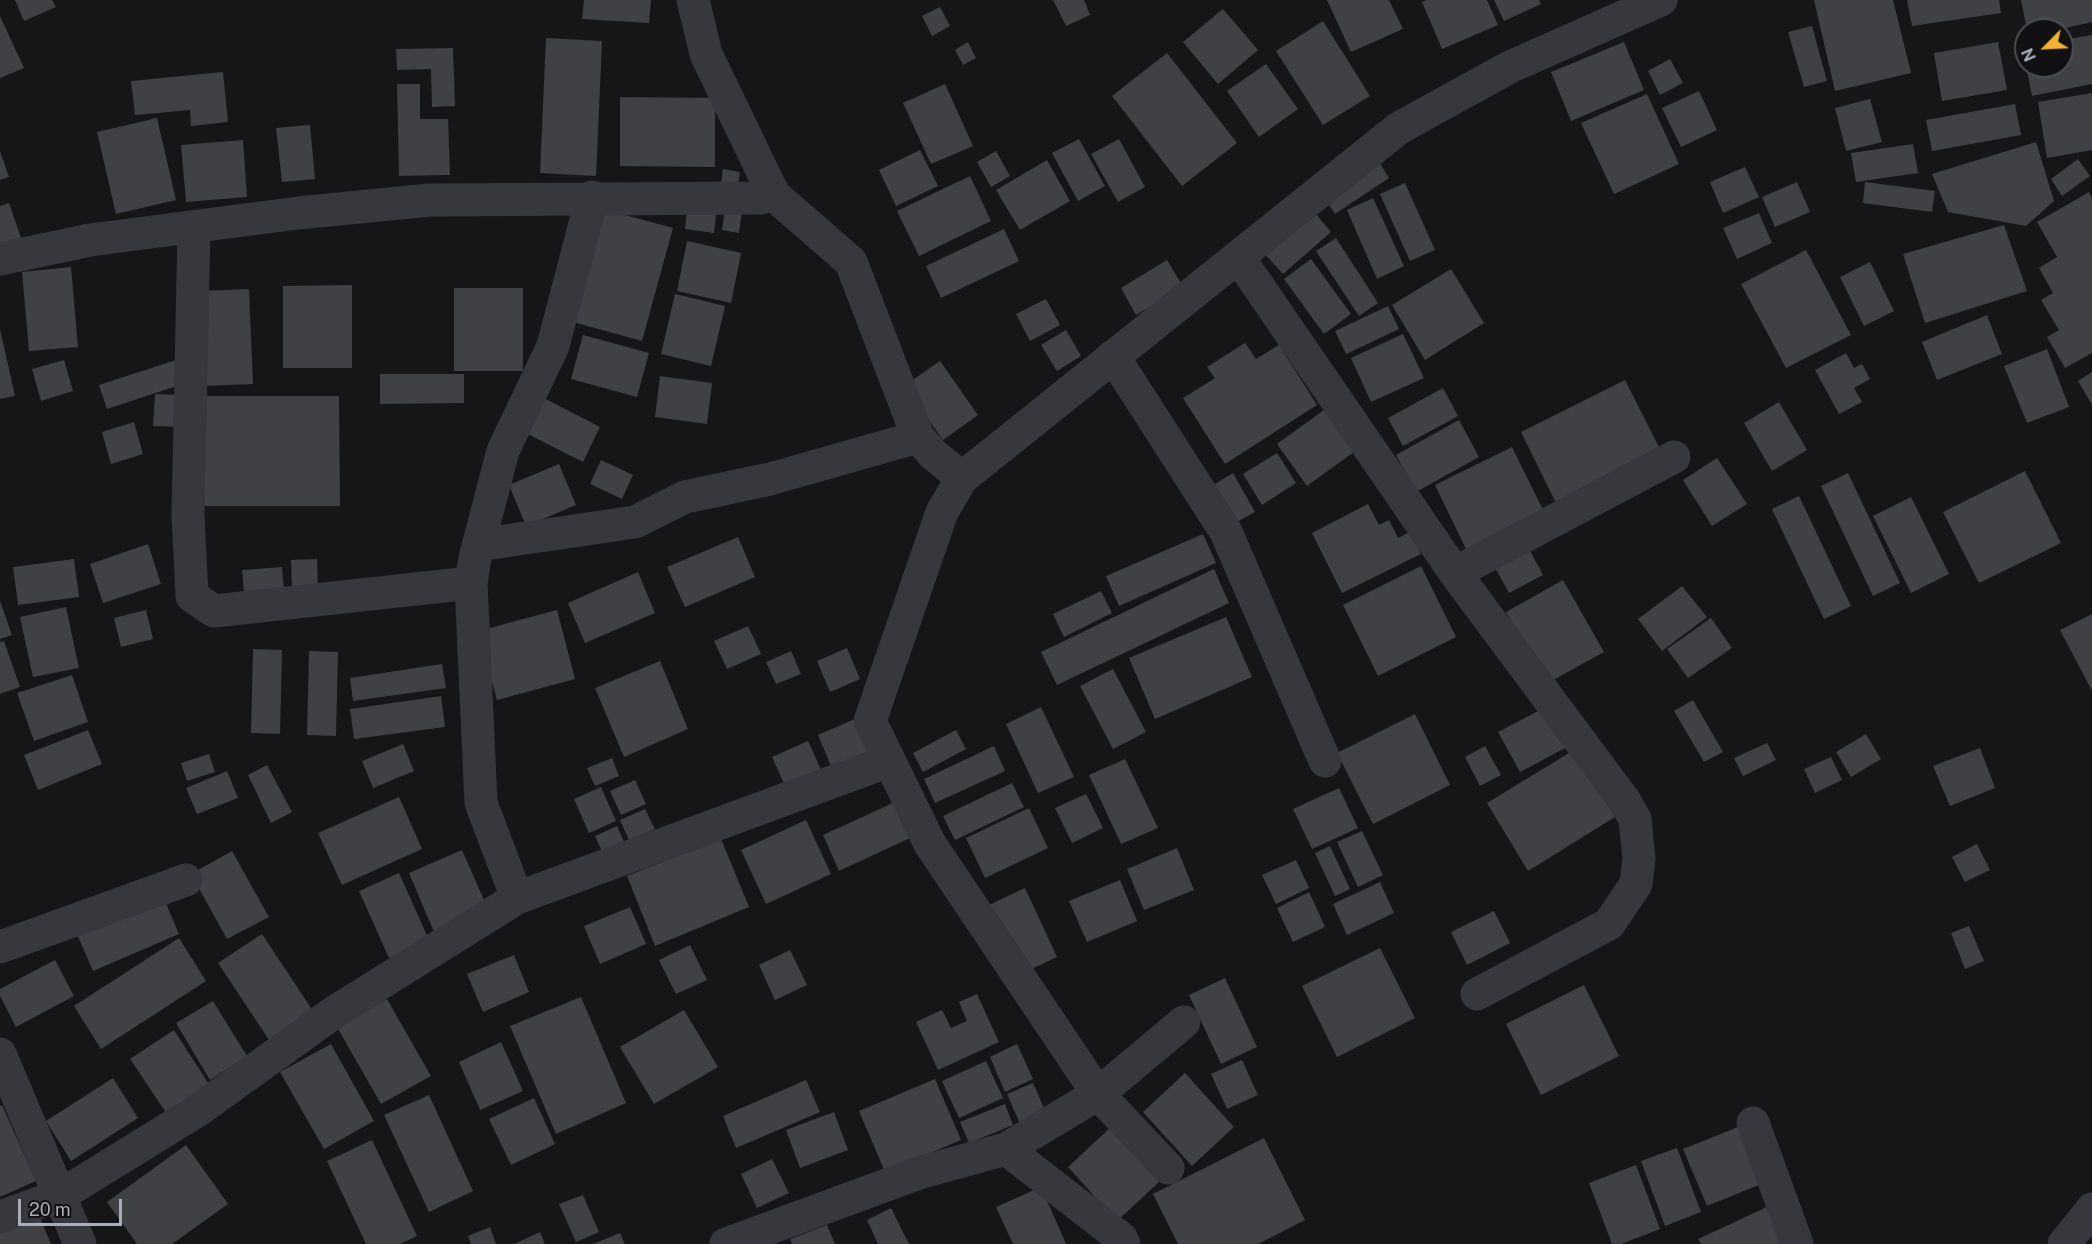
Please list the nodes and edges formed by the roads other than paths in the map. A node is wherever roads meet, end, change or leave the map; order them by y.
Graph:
1 (693, 0) edge
2 (1661, 0) edge
3 (774, 195) junction
4 (592, 197) junction
5 (194, 228) junction
6 (1239, 258) junction
7 (0, 259) edge
8 (1113, 357) junction
9 (918, 437) junction
10 (1674, 458) dead end
11 (962, 478) junction
12 (478, 545) junction
13 (1455, 573) junction
14 (471, 583) junction
15 (1325, 760) dead end
16 (889, 761) junction
17 (186, 880) dead end
18 (517, 898) junction
19 (0, 947) edge
20 (1477, 994) dead end
21 (1184, 1022) dead end
22 (0, 1054) edge
23 (1098, 1094) junction
24 (1754, 1123) dead end
25 (1006, 1149) junction
26 (1168, 1168) dead end
27 (62, 1195) junction
28 (2092, 1209) edge
29 (0, 1217) edge
30 (776, 1235) edge
31 (80, 1244) edge
32 (726, 1244) edge
33 (1124, 1244) edge
34 (1797, 1244) edge
35 (2064, 1244) edge

1 - 3 street
2 - 6 street
3 - 4 street
3 - 9 street
4 - 5 street
4 - 12 street
5 - 7 street
5 - 14 street
6 - 8 street
6 - 13 street
8 - 11 street
8 - 15 street
9 - 11 street
9 - 12 street
10 - 13 street
11 - 16 street
12 - 14 street
13 - 20 street
14 - 18 street
16 - 18 street
16 - 23 street
17 - 19 street
18 - 27 street
21 - 23 street
22 - 27 street
23 - 25 street
23 - 26 street
24 - 34 street
25 - 30 street
25 - 33 street
27 - 29 street
27 - 31 street
28 - 35 street
30 - 32 street

